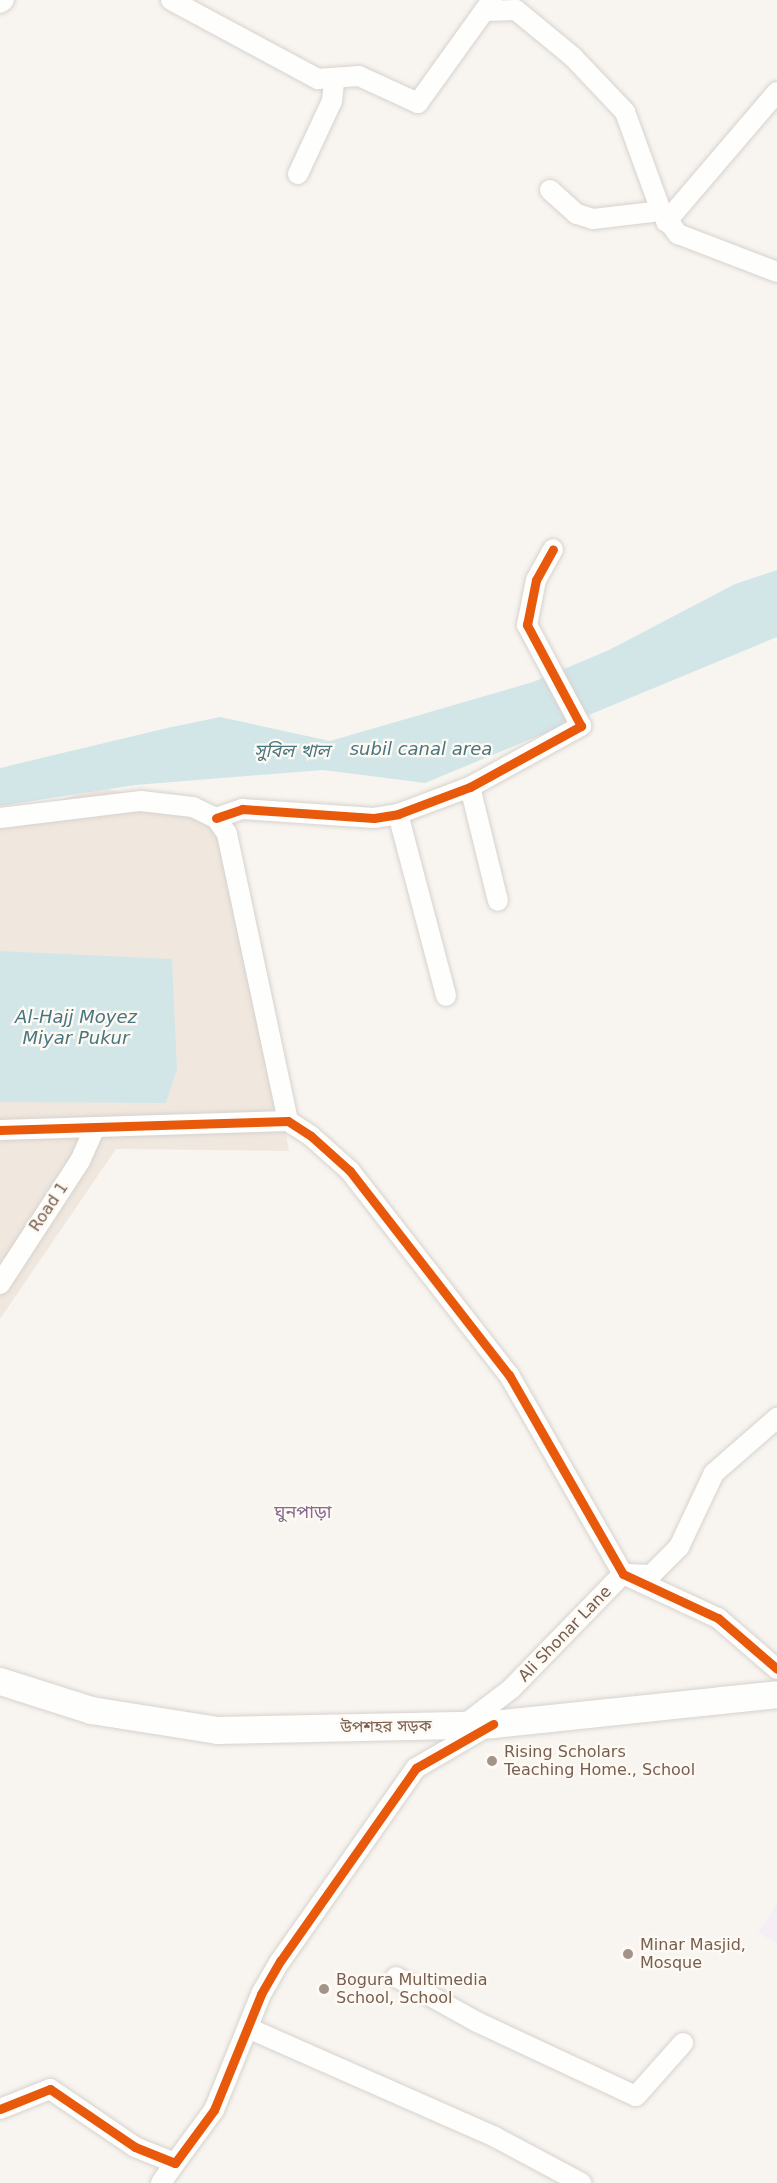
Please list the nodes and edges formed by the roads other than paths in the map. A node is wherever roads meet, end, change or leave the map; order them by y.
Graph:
1 (4, 0) edge
2 (171, 0) edge
3 (0, 3) edge
4 (490, 6) edge
5 (334, 82) junction
6 (777, 92) edge
7 (298, 174) dead end
8 (550, 190) dead end
9 (664, 216) junction
10 (777, 272) edge
11 (553, 549) dead end
12 (470, 787) junction
13 (398, 814) junction
14 (0, 818) edge
15 (216, 818) junction
16 (498, 901) dead end
17 (446, 996) dead end
18 (288, 1121) junction
19 (95, 1128) junction
20 (0, 1130) edge
21 (0, 1284) edge
22 (777, 1418) edge
23 (623, 1574) junction
24 (777, 1669) edge
25 (0, 1681) edge
26 (777, 1694) edge
27 (494, 1724) junction
28 (464, 1725) junction
29 (396, 1977) dead end
30 (248, 2028) junction
31 (682, 2043) dead end
32 (0, 2109) edge
33 (175, 2163) junction
34 (161, 2183) edge
35 (581, 2183) edge

1 - 3 street
2 - 5 street
4 - 5 street
4 - 9 street
5 - 7 street
6 - 9 street
8 - 9 street
9 - 10 street
11 - 12 street
12 - 13 street
12 - 16 street
13 - 15 street
13 - 17 street
14 - 15 street
15 - 18 street
18 - 19 street
18 - 23 street
19 - 20 street
19 - 21 street, Road 1
22 - 23 street, Ali Shonar Lane
23 - 24 street
23 - 28 street, Ali Shonar Lane
25 - 28 main road, উপশহর সড়ক
26 - 27 main road, উপশহর সড়ক
27 - 28 main road, উপশহর সড়ক
27 - 30 street
29 - 31 street
30 - 33 street
30 - 35 street
32 - 33 street
33 - 34 street

